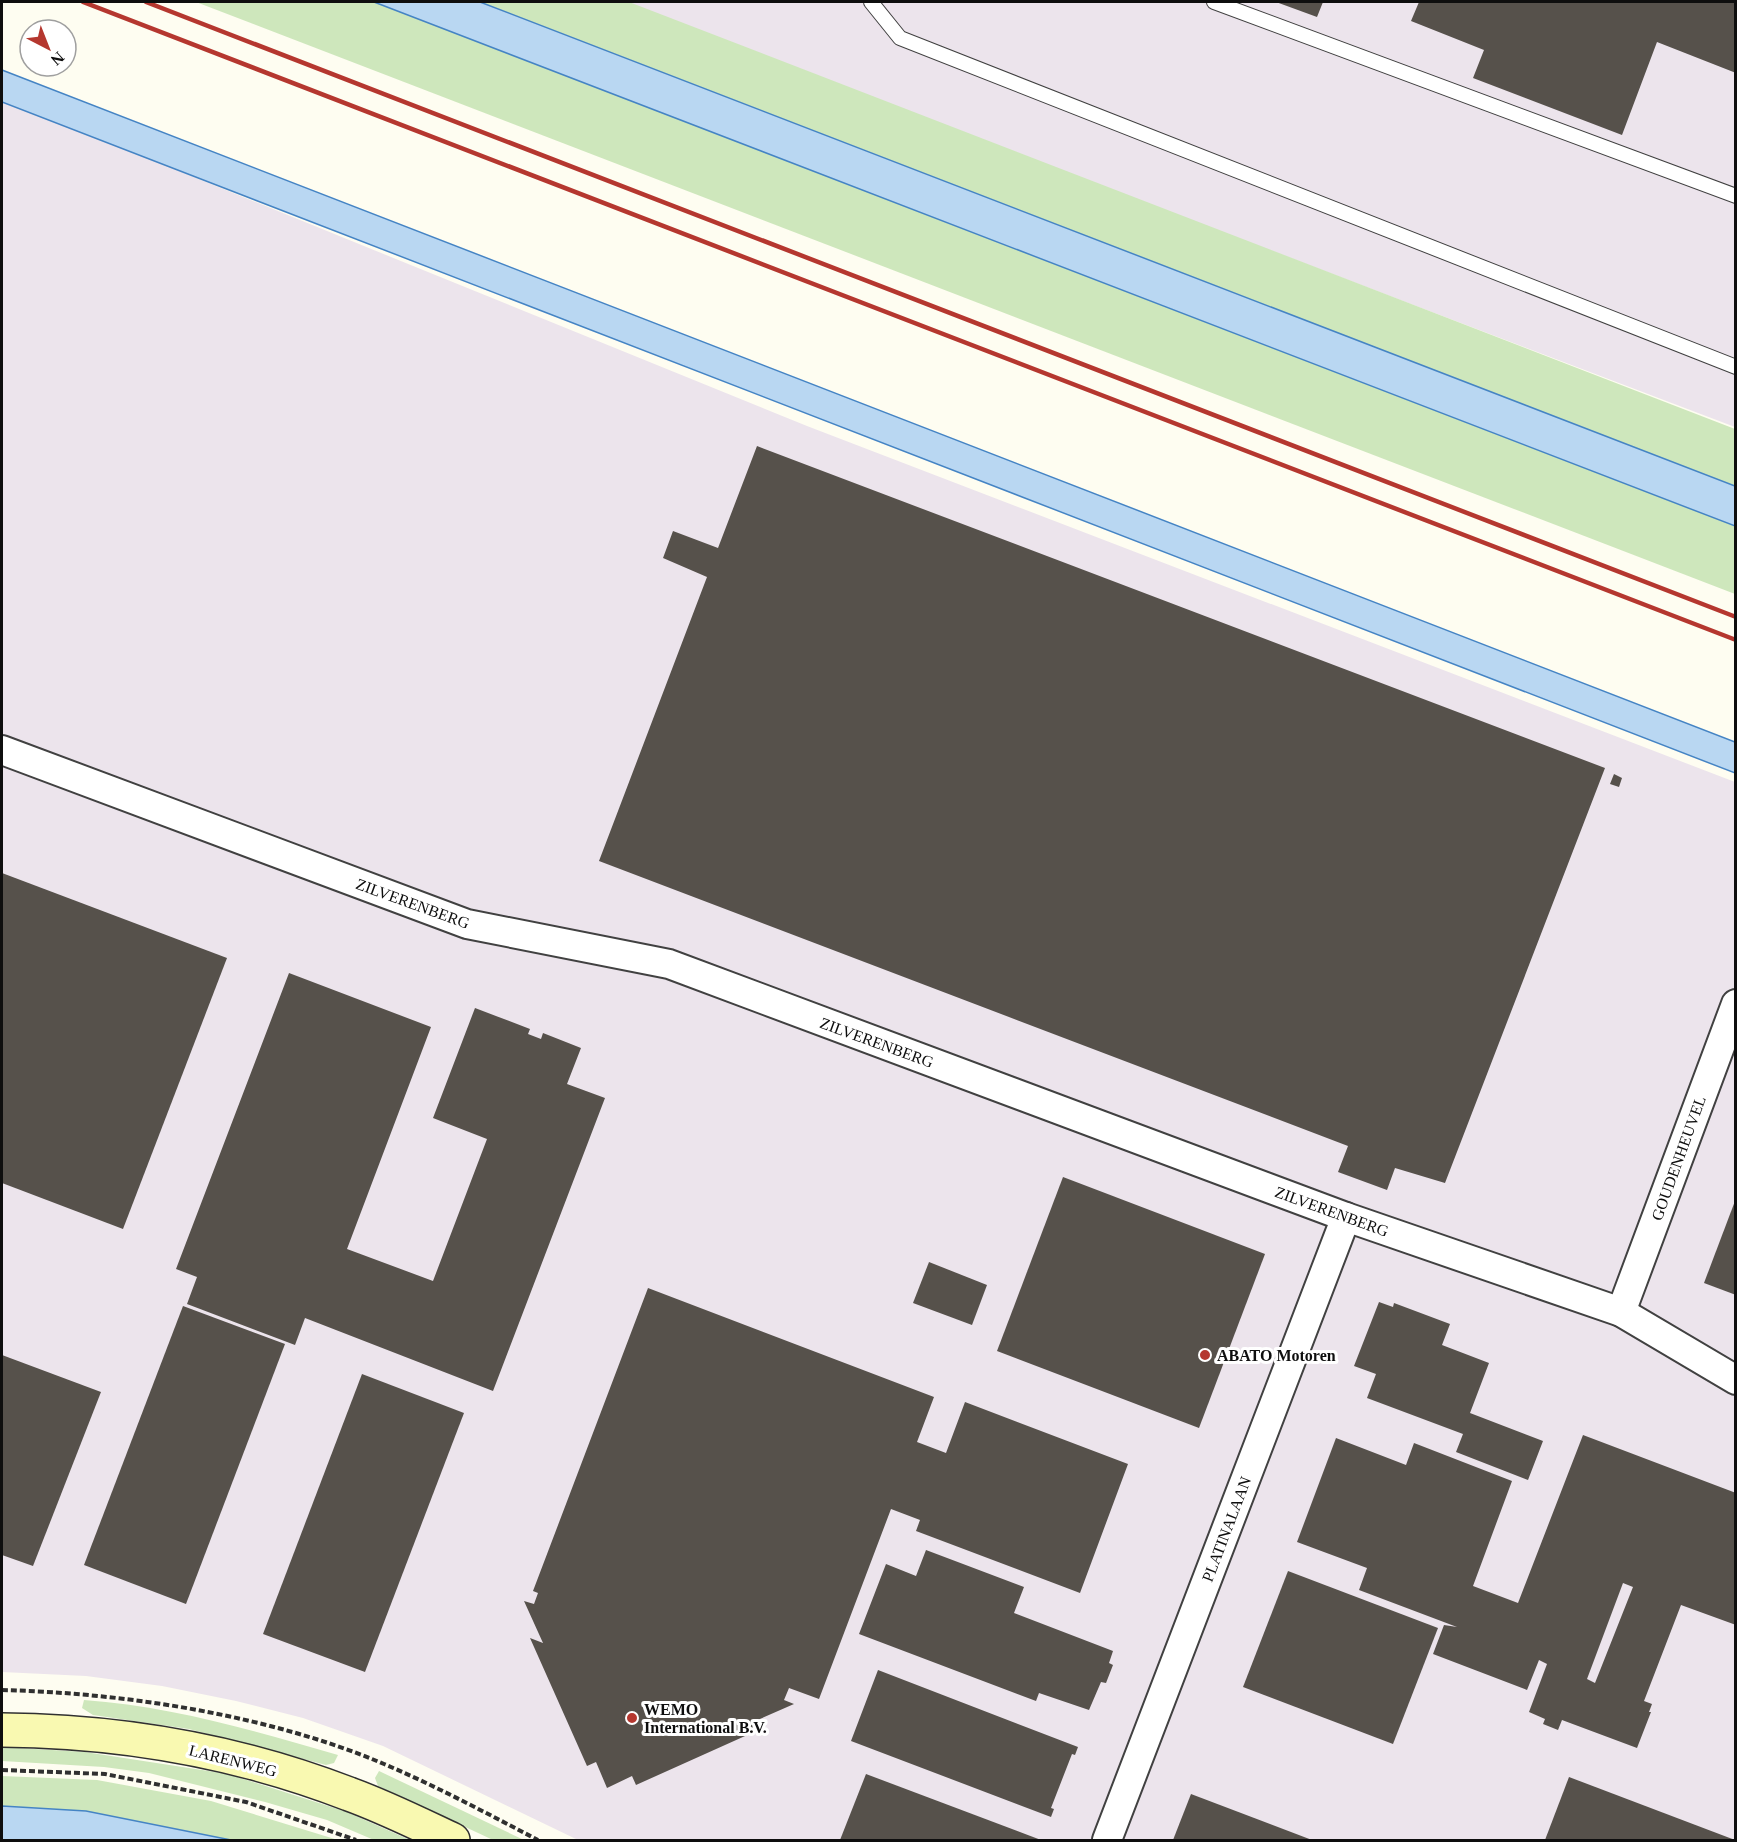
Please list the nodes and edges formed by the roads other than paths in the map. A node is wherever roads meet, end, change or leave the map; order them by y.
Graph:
1 (871, 2) edge
2 (1214, 2) edge
3 (1736, 196) edge
4 (1736, 367) edge
5 (2, 750) edge
6 (1736, 1004) edge
7 (1346, 1217) junction
8 (1621, 1312) junction
9 (1736, 1380) edge
10 (2, 1730) edge
11 (453, 1840) edge
12 (1107, 1840) edge

1 - 4 lane
2 - 3 lane
5 - 7 street, ZILVERENBERG
6 - 8 street, GOUDENHEUVEL
7 - 8 street, ZILVERENBERG
7 - 12 street, PLATINALAAN
8 - 9 street, ZILVERENBERG
10 - 11 street, LARENWEG

